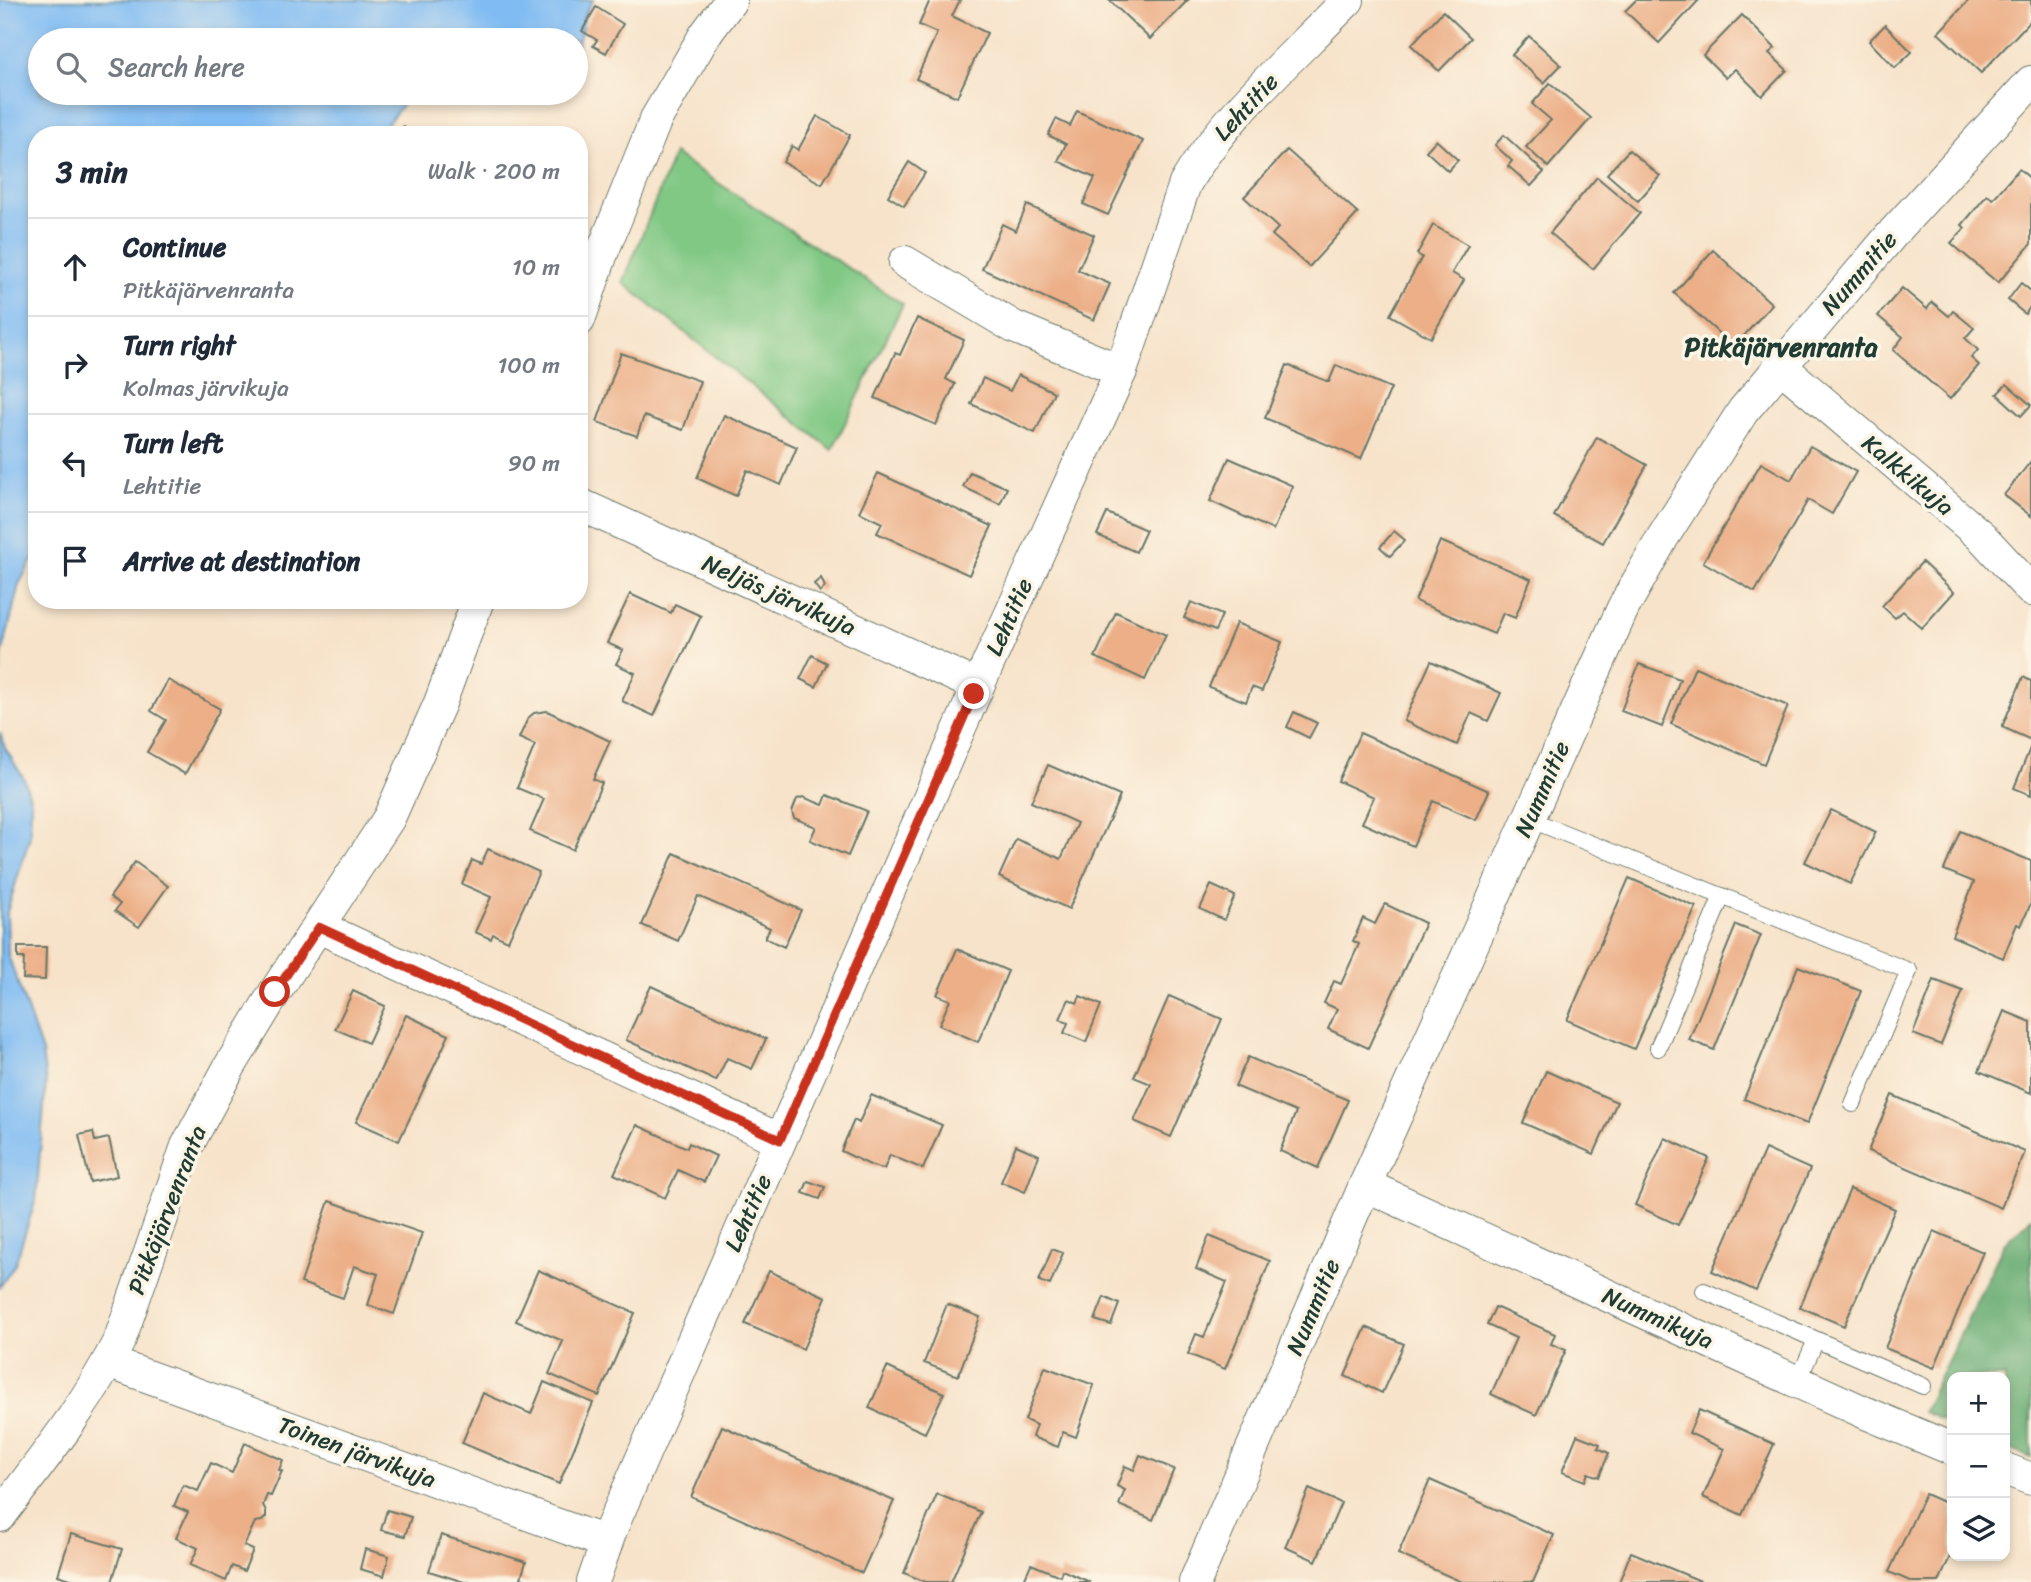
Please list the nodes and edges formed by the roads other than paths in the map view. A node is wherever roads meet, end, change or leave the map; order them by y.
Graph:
1 (731, 0) edge
2 (1348, 0) edge
3 (2031, 82) edge
4 (905, 262) dead end
5 (588, 294) edge
6 (1779, 365) junction
7 (1121, 371) junction
8 (588, 508) edge
9 (2031, 590) edge
10 (475, 609) edge
11 (978, 686) junction
12 (1528, 819) junction
13 (1722, 896) junction
14 (319, 927) junction
15 (1658, 1048) dead end
16 (1853, 1104) dead end
17 (780, 1140) junction
18 (1365, 1185) junction
19 (1704, 1291) dead end
20 (1816, 1340) junction
21 (108, 1362) junction
22 (1798, 1381) junction
23 (1923, 1386) dead end
24 (1947, 1446) edge
25 (2010, 1471) edge
26 (2031, 1479) edge
27 (0, 1516) edge
28 (605, 1542) junction
29 (593, 1582) edge
30 (1195, 1582) edge

1 - 5 street
2 - 7 street, Lehtitie
3 - 6 street, Nummitie
4 - 7 street
6 - 9 street, Kalkkikuja
6 - 12 street, Nummitie
7 - 11 street, Lehtitie
8 - 11 street, Neljäs järvikuja
10 - 14 street, Pitkäjärvenranta
11 - 17 street, Lehtitie
12 - 13 lane
12 - 18 street, Nummitie
13 - 15 lane
13 - 16 lane
14 - 17 street
14 - 21 street, Pitkäjärvenranta
17 - 28 street, Lehtitie
18 - 22 street, Nummikuja
18 - 30 street, Nummitie
19 - 20 lane
20 - 22 lane
20 - 23 lane
21 - 27 street, Pitkäjärvenranta
21 - 28 street, Toinen järvikuja
22 - 24 street, Nummikuja
25 - 26 street
28 - 29 street, Lehtitie

